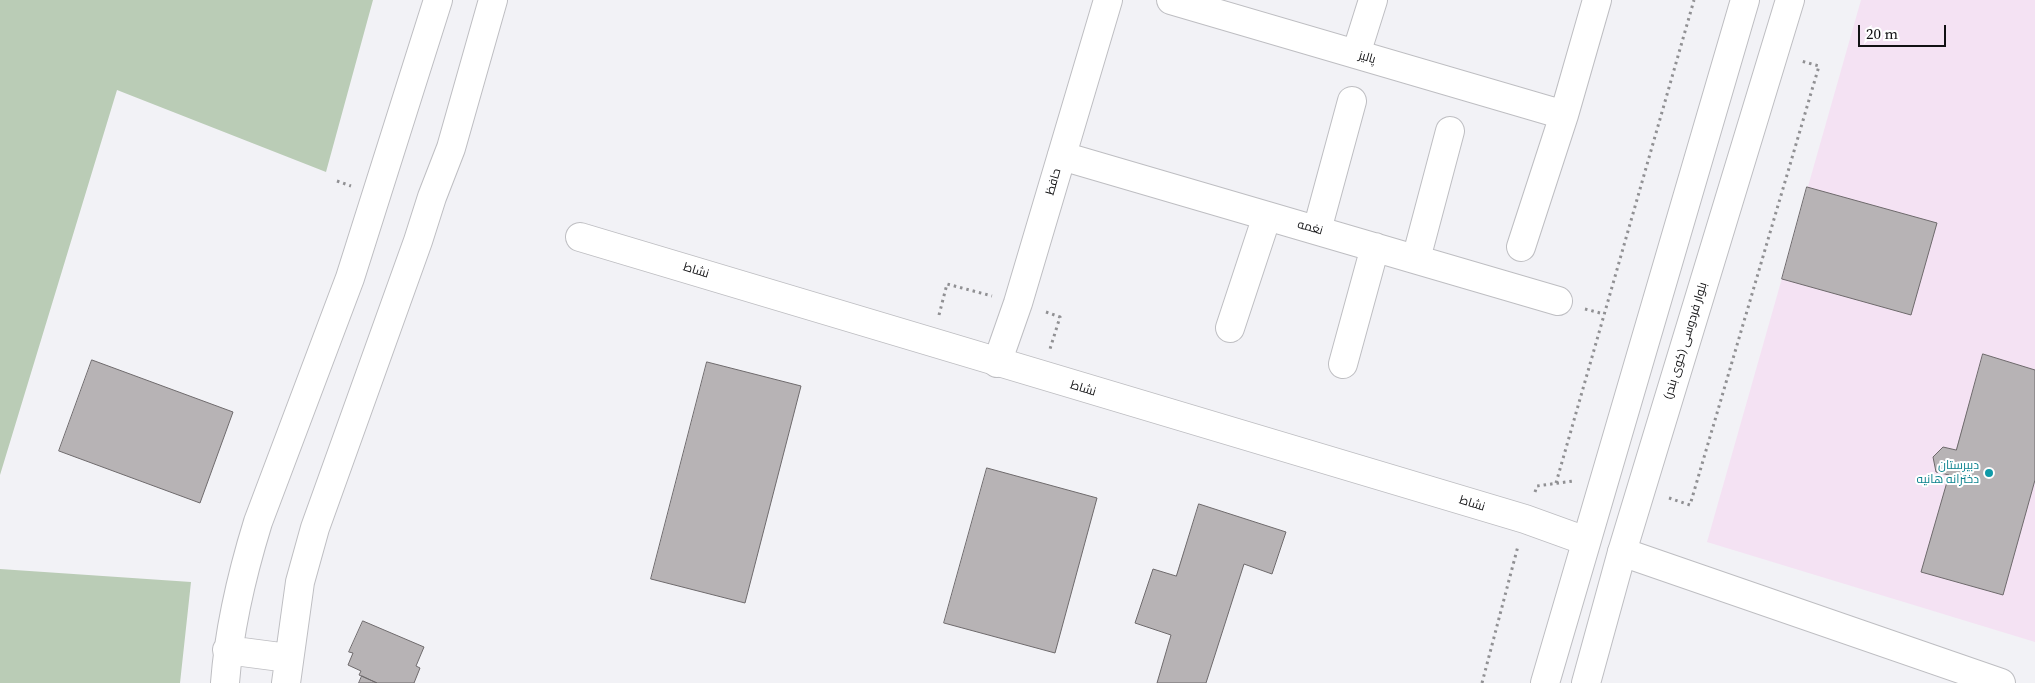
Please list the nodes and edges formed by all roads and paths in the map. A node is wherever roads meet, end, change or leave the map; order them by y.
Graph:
1 (438, 0) edge
2 (493, 0) edge
3 (1108, 0) edge
4 (1171, 0) edge
5 (1373, 0) edge
6 (1597, 0) edge
7 (1694, 0) edge
8 (1745, 0) edge
9 (1790, 0) edge
10 (1223, 7) edge
11 (1734, 38) junction
12 (1774, 52) junction
13 (1356, 54) junction
14 (1352, 101) dead end
15 (1564, 115) junction
16 (1450, 131) dead end
17 (1062, 156) junction
18 (1266, 216) junction
19 (1317, 230) junction
20 (580, 237) dead end
21 (1375, 247) junction
22 (1521, 247) dead end
23 (1416, 259) junction
24 (1558, 300) dead end
25 (1230, 328) dead end
26 (997, 362) junction
27 (1343, 364) dead end
28 (1556, 483) dead end
29 (1586, 541) junction
30 (1622, 552) junction
31 (228, 650) junction
32 (287, 670) edge
33 (225, 683) edge
34 (1545, 683) edge
35 (1586, 683) edge
36 (2001, 683) edge

1 - 31 street
2 - 32 street
3 - 17 street, حافظ
4 - 10 street, پالیز
5 - 13 street
6 - 15 street
7 - 28 path
8 - 11 street
9 - 12 street, بلوار فردوسی (کوی بندر)
10 - 13 street, پالیز
11 - 12 street
11 - 29 street
12 - 30 street, بلوار فردوسی (کوی بندر)
13 - 15 street, پالیز
14 - 19 street
15 - 22 street
16 - 23 street
17 - 18 street, نغمه
17 - 26 street, حافظ
18 - 19 street, نغمه
18 - 25 street
19 - 21 street, نغمه
20 - 26 street, نشاط
21 - 23 street, نغمه
21 - 27 street
23 - 24 street, نغمه
26 - 29 street, نشاط
29 - 30 street, نشاط
29 - 34 street
30 - 35 street, بلوار فردوسی (کوی بندر)
30 - 36 street, نشاط
31 - 32 street
31 - 33 street

